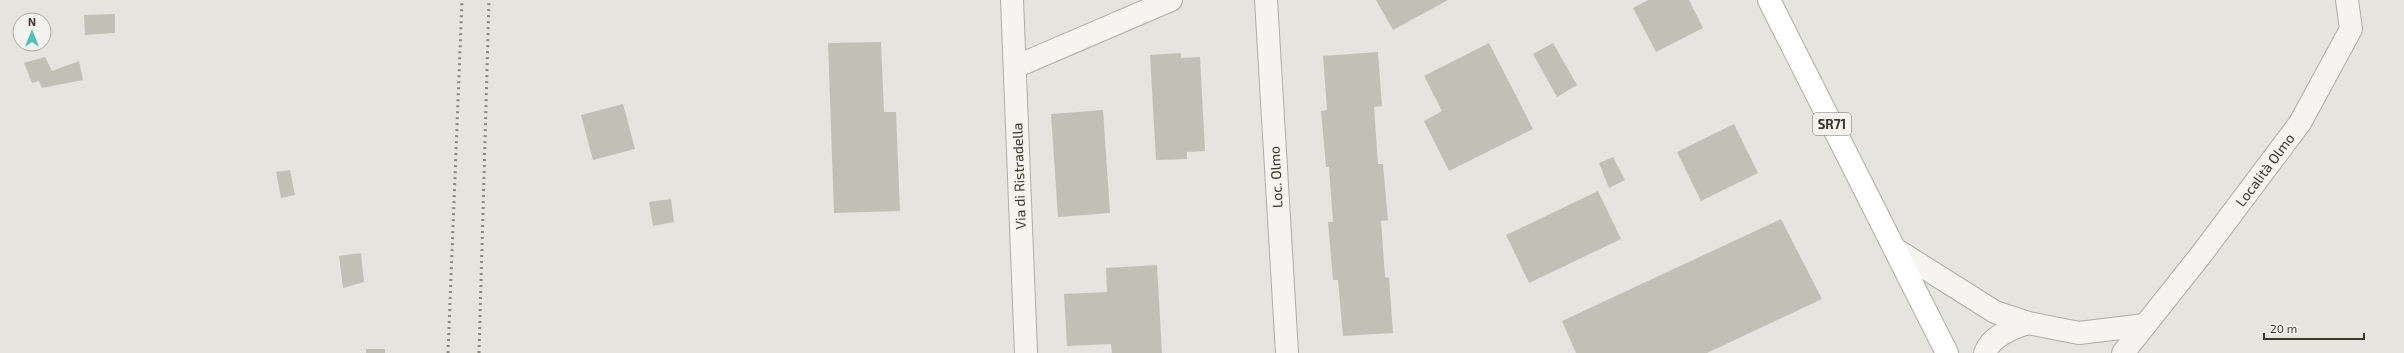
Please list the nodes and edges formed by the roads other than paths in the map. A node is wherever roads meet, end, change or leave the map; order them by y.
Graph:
1 (1012, 0) edge
2 (1171, 0) edge
3 (1266, 0) edge
4 (1769, 0) edge
5 (2346, 0) edge
6 (1015, 67) junction
7 (1895, 249) junction
8 (2028, 323) junction
9 (2145, 324) junction
10 (1026, 353) edge
11 (1287, 353) edge
12 (1947, 353) edge
13 (1985, 353) edge
14 (2123, 353) edge

1 - 6 street, Via di Ristradella
2 - 6 street
3 - 11 street, Loc. Olmo
4 - 7 main road, SR71
5 - 9 street, Località Olmo
6 - 10 street, Via di Ristradella
7 - 8 street
7 - 12 main road, SR71
8 - 9 street
8 - 13 street
9 - 14 street, Località Olmo

